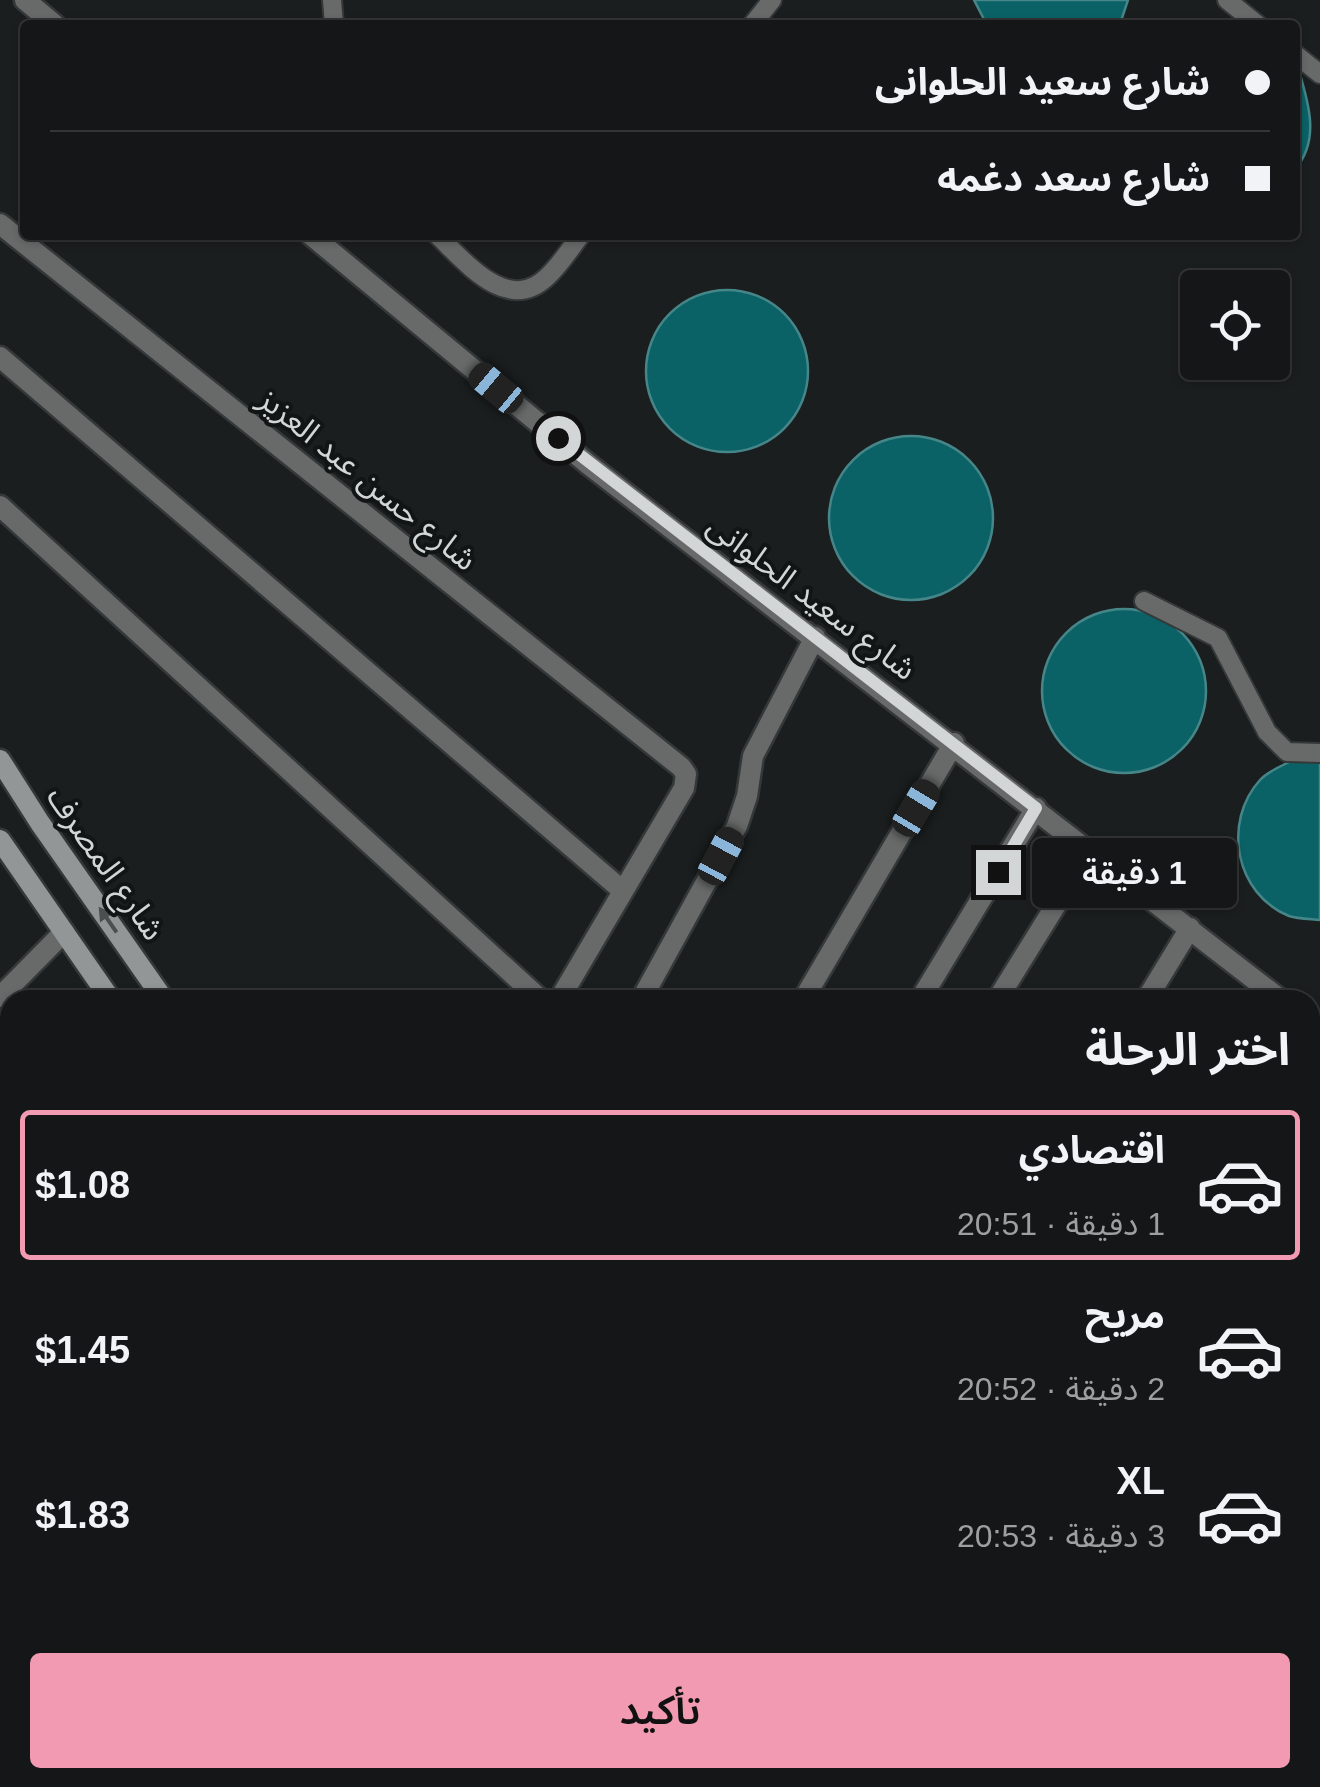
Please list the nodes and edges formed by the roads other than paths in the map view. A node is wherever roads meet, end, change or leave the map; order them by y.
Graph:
1 (25, 0) edge
2 (772, 0) edge
3 (1227, 0) edge
4 (50, 20) edge
5 (756, 20) edge
6 (1252, 20) edge
7 (1300, 58) edge
8 (1320, 74) edge
9 (0, 224) edge
10 (20, 240) edge
11 (20, 240) edge
12 (316, 240) edge
13 (442, 240) edge
14 (578, 240) edge
15 (0, 358) edge
16 (0, 506) edge
17 (1144, 601) dead end
18 (815, 637) junction
19 (954, 744) junction
20 (1320, 752) edge
21 (0, 760) edge
22 (1036, 808) junction
23 (0, 841) edge
24 (1090, 850) junction
25 (623, 892) junction
26 (1190, 928) junction
27 (64, 932) junction
28 (7, 990) edge
29 (105, 990) edge
30 (157, 990) edge
31 (530, 990) edge
32 (565, 990) edge
33 (647, 990) edge
34 (809, 990) edge
35 (926, 990) edge
36 (1003, 990) edge
37 (1152, 990) edge
38 (1268, 990) edge

1 - 4 street
2 - 5 lane
3 - 6 lane
7 - 8 lane
9 - 10 street, شارع حسن عبد العزيز
11 - 25 street, شارع حسن عبد العزيز
12 - 18 street, شارع سعيد الحلوانى
13 - 14 lane
15 - 25 street
16 - 31 street
17 - 20 lane
18 - 19 street, شارع سعيد الحلوانى
18 - 33 street
19 - 22 street, شارع سعيد الحلوانى
19 - 34 street
30 -> 21 street, شارع المصرف
22 - 24 street, شارع سعيد الحلوانى
22 - 35 street
23 - 27 street
24 - 26 street, شارع سعيد الحلوانى
24 - 36 street
25 - 32 street
26 - 37 street
26 - 38 street, شارع سعيد الحلوانى
27 - 28 street
27 - 29 street

